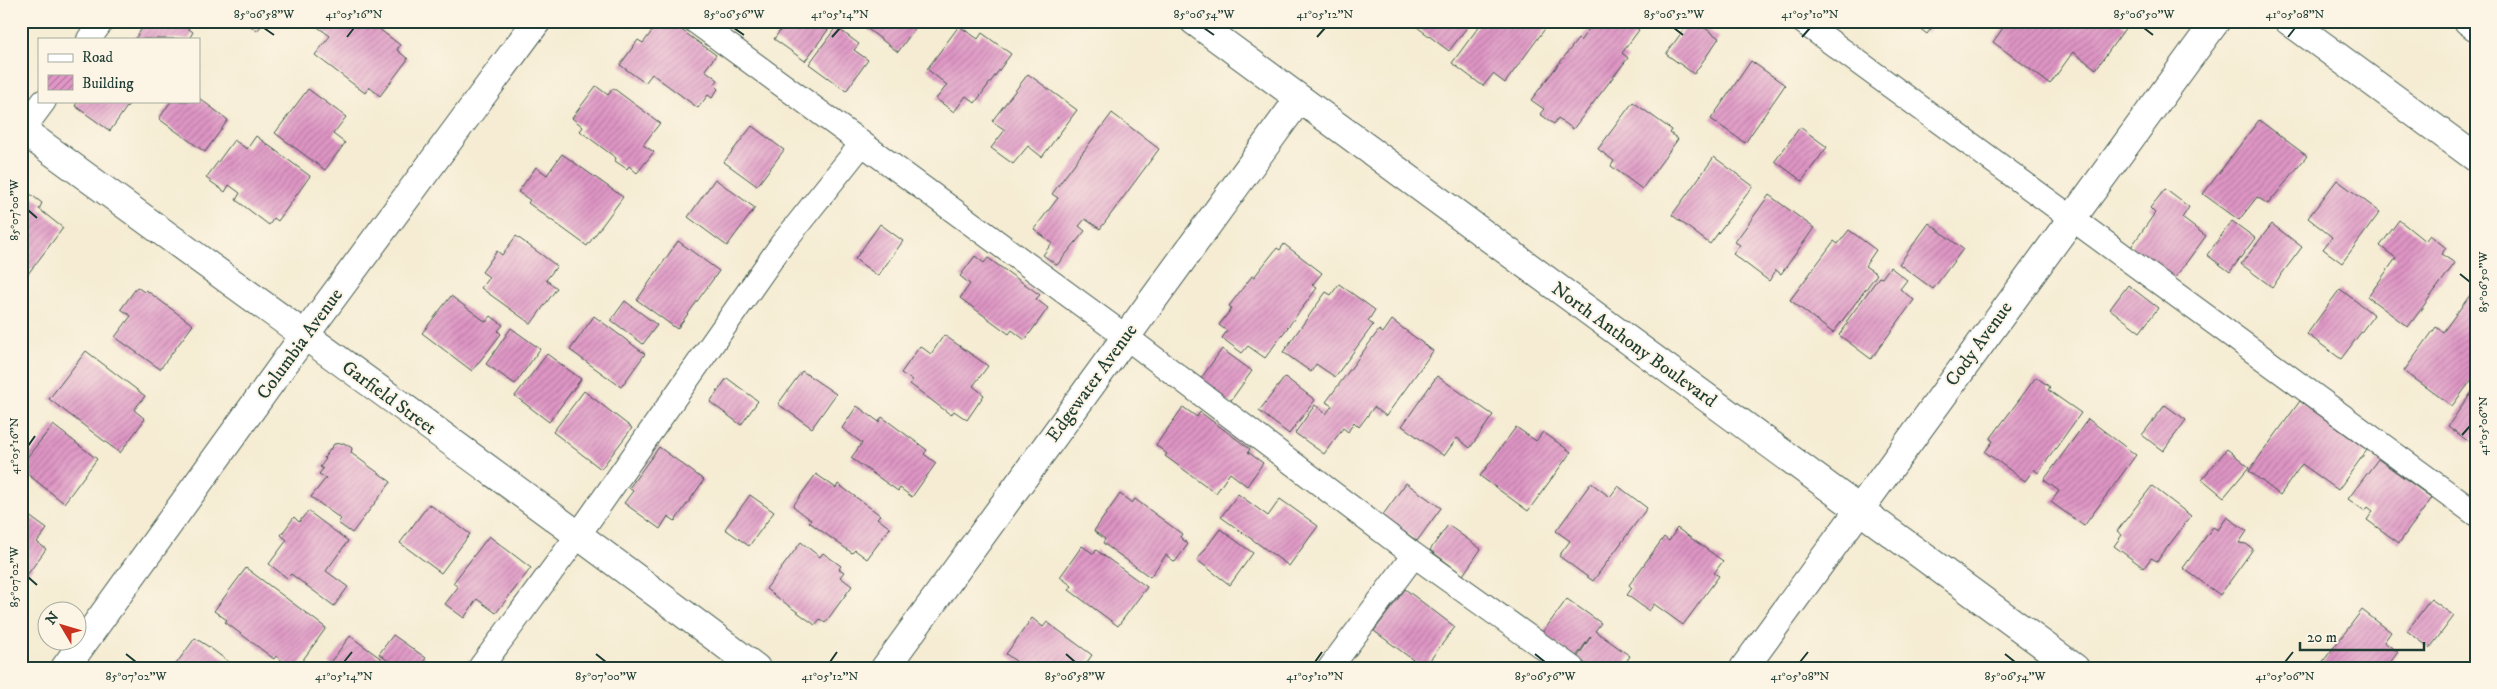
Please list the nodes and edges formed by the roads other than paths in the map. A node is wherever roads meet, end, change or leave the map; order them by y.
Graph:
1 (102, 21) edge
2 (537, 21) edge
3 (694, 21) edge
4 (1194, 21) edge
5 (1802, 21) edge
6 (2216, 21) edge
7 (2289, 21) edge
8 (2468, 21) edge
9 (2476, 27) edge
10 (90, 38) edge
11 (1299, 99) junction
12 (43, 102) edge
13 (22, 130) edge
14 (861, 145) junction
15 (2476, 158) edge
16 (2072, 218) junction
17 (304, 336) junction
18 (1126, 337) junction
19 (1859, 510) junction
20 (2476, 514) edge
21 (579, 534) junction
22 (1414, 555) junction
23 (65, 668) edge
24 (480, 668) edge
25 (756, 668) edge
26 (885, 668) edge
27 (1330, 668) edge
28 (1572, 668) edge
29 (1744, 668) edge
30 (2075, 668) edge

1 - 10 lane
2 - 17 street, Columbia Avenue
3 - 14 lane
4 - 11 street, North Anthony Boulevard
5 - 16 lane
6 - 16 street, Cody Avenue
7 - 15 street
8 - 9 street
11 - 18 street, Edgewater Avenue
11 - 19 street, North Anthony Boulevard
12 - 13 lane
13 - 17 street, Garfield Street
14 - 18 lane
14 - 21 lane
16 - 19 street, Cody Avenue
16 - 20 lane
17 - 21 street, Garfield Street
17 - 23 street, Columbia Avenue
18 - 22 lane
18 - 26 street, Edgewater Avenue
19 - 29 street, Cody Avenue
19 - 30 street, North Anthony Boulevard
21 - 24 lane
21 - 25 street, Garfield Street
22 - 27 lane
22 - 28 lane

